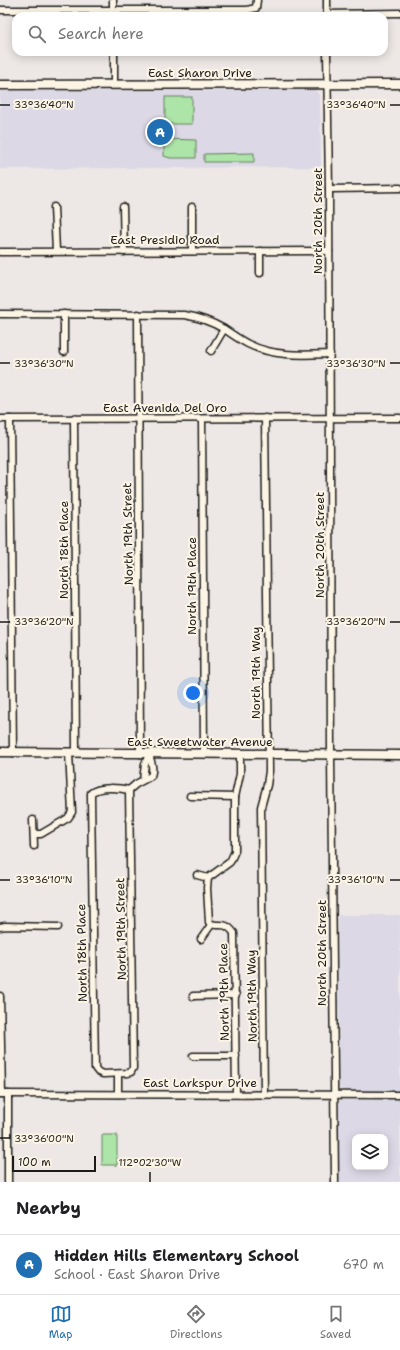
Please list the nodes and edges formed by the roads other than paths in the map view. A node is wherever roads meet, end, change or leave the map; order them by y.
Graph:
1 (113, 0) edge
2 (257, 0) edge
3 (327, 0) edge
4 (0, 10) edge
5 (76, 12) edge
6 (114, 12) edge
7 (158, 12) edge
8 (327, 12) edge
9 (388, 13) edge
10 (400, 13) edge
11 (114, 56) edge
12 (327, 56) edge
13 (327, 84) junction
14 (400, 84) edge
15 (0, 85) edge
16 (114, 85) junction
17 (400, 188) edge
18 (329, 189) junction
19 (54, 207) dead end
20 (123, 207) dead end
21 (192, 207) dead end
22 (192, 251) junction
23 (260, 251) junction
24 (329, 251) junction
25 (0, 252) edge
26 (56, 252) junction
27 (124, 252) junction
28 (260, 273) dead end
29 (0, 314) edge
30 (64, 314) junction
31 (138, 314) junction
32 (224, 329) junction
33 (211, 351) dead end
34 (64, 352) dead end
35 (330, 354) junction
36 (74, 418) junction
37 (265, 418) junction
38 (400, 418) edge
39 (0, 419) edge
40 (10, 419) junction
41 (138, 419) junction
42 (202, 419) junction
43 (330, 419) junction
44 (0, 752) edge
45 (13, 753) junction
46 (73, 753) junction
47 (144, 754) junction
48 (204, 754) junction
49 (240, 754) junction
50 (268, 754) junction
51 (331, 755) junction
52 (400, 755) edge
53 (129, 790) junction
54 (190, 796) dead end
55 (235, 797) junction
56 (33, 820) dead end
57 (34, 834) junction
58 (34, 846) dead end
59 (197, 875) dead end
60 (208, 878) junction
61 (210, 925) junction
62 (0, 927) edge
63 (58, 927) dead end
64 (201, 939) dead end
65 (236, 995) junction
66 (0, 996) edge
67 (193, 996) dead end
68 (193, 1056) dead end
69 (236, 1056) junction
70 (118, 1074) junction
71 (4, 1094) edge
72 (118, 1094) junction
73 (236, 1094) junction
74 (264, 1095) junction
75 (334, 1095) junction
76 (400, 1095) edge
77 (8, 1182) edge
78 (335, 1182) edge

1 - 6 street
2 - 7 street
3 - 8 street
4 - 5 street
9 - 10 street
11 - 16 street
12 - 13 street, North 20th Street
13 - 14 street, East Sharon Drive
13 - 16 street, East Sharon Drive
13 - 18 street, North 20th Street
15 - 16 street, East Sharon Drive
17 - 18 street
18 - 24 street, North 20th Street
19 - 26 street
20 - 27 street
21 - 22 street
22 - 23 street, East Presidio Road
22 - 27 street, East Presidio Road
23 - 24 street, East Presidio Road
23 - 28 street
24 - 35 street, North 20th Street
25 - 26 street, East Presidio Road
26 - 27 street, East Presidio Road
29 - 30 street
30 - 31 street
30 - 34 street
31 - 32 street
31 - 41 street, North 19th Street
32 - 33 street
32 - 35 street
35 - 43 street, North 20th Street
36 - 40 street, East Avenida Del Oro
36 - 41 street, East Avenida Del Oro
36 - 46 street, North 18th Place
37 - 42 street, East Avenida Del Oro
37 - 43 street, East Avenida Del Oro
37 - 50 street, North 19th Way
38 - 43 street, East Avenida Del Oro
39 - 40 street, East Avenida Del Oro
40 - 45 street
41 - 42 street, East Avenida Del Oro
41 - 47 street, North 19th Street
42 - 48 street, North 19th Place
43 - 51 street, North 20th Street
44 - 45 street, East Sweetwater Avenue
45 - 46 street, East Sweetwater Avenue
46 - 47 street, East Sweetwater Avenue
46 - 57 street, North 18th Place
47 - 48 street, East Sweetwater Avenue
47 - 53 street, North 19th Street
48 - 49 street, East Sweetwater Avenue
49 - 50 street, East Sweetwater Avenue
49 - 55 street
50 - 51 street, East Sweetwater Avenue
50 - 74 street, North 19th Way
51 - 52 street, East Sweetwater Avenue
51 - 75 street, North 20th Street
53 - 70 street, North 19th Street
53 - 70 street, North 18th Place
54 - 55 street
55 - 60 street
56 - 57 street
57 - 58 street
59 - 60 street
60 - 61 street
61 - 64 street
61 - 65 street, North 19th Place
62 - 63 street
65 - 67 street
65 - 69 street, North 19th Place
66 - 71 street
68 - 69 street
69 - 73 street, North 19th Place
70 - 72 street
71 - 72 street, East Larkspur Drive
71 - 77 street
72 - 73 street, East Larkspur Drive
73 - 74 street, East Larkspur Drive
74 - 75 street, East Larkspur Drive
75 - 76 street, East Larkspur Drive
75 - 78 street, North 20th Street

